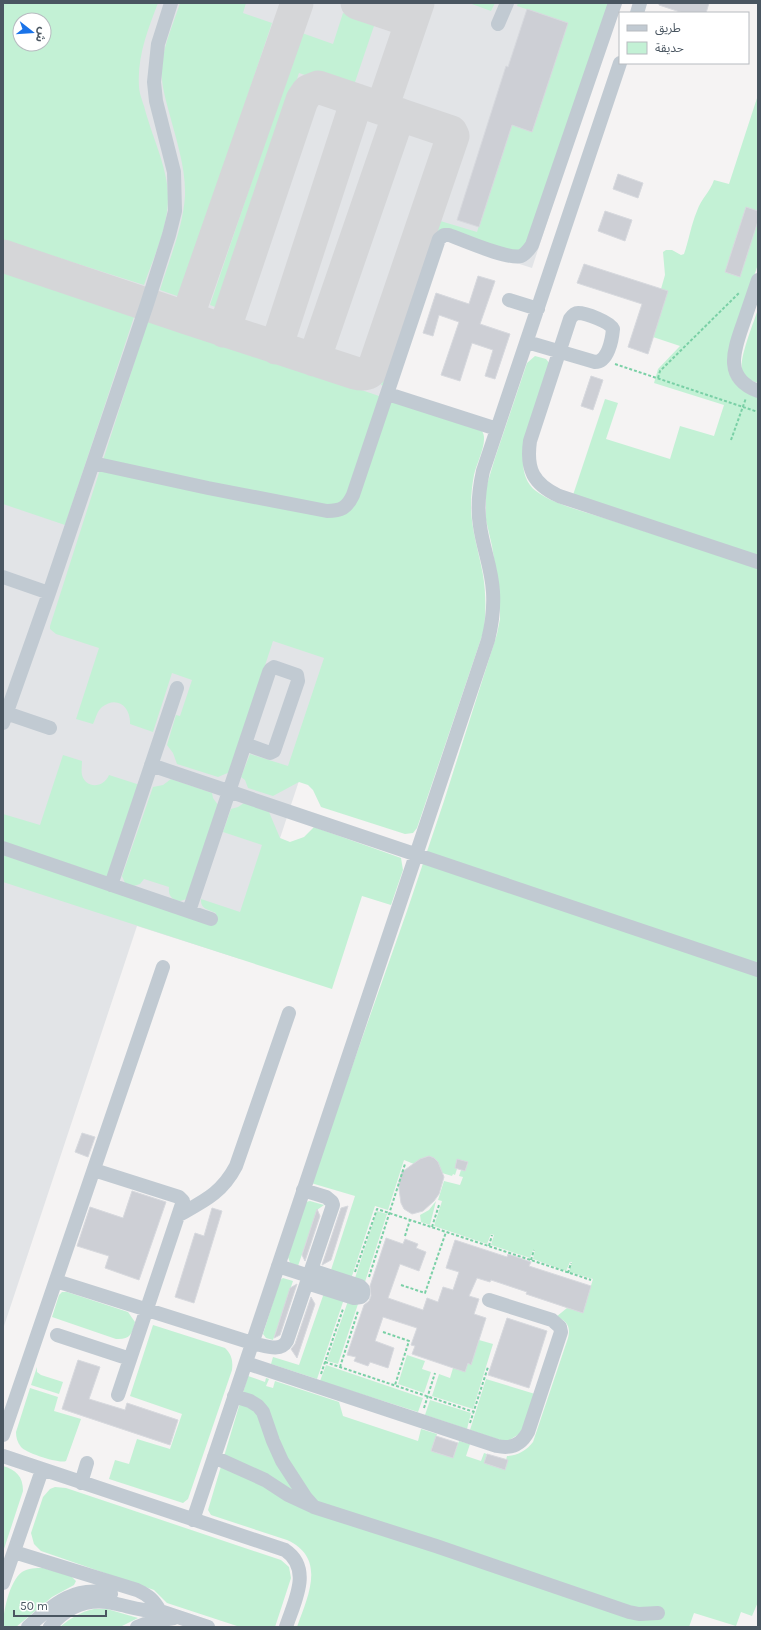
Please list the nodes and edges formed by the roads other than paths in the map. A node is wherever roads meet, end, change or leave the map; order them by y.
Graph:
1 (171, 3) edge
2 (507, 3) edge
3 (615, 3) edge
4 (498, 24) dead end
5 (620, 64) edge
6 (758, 280) edge
7 (509, 300) dead end
8 (538, 309) junction
9 (527, 342) junction
10 (560, 352) junction
11 (754, 389) edge
12 (388, 394) junction
13 (497, 429) junction
14 (93, 463) junction
15 (758, 562) edge
16 (3, 577) edge
17 (49, 593) junction
18 (177, 688) dead end
19 (5, 718) edge
20 (50, 728) dead end
21 (245, 744) junction
22 (151, 765) junction
23 (230, 791) junction
24 (3, 848) edge
25 (416, 854) junction
26 (111, 885) junction
27 (189, 911) junction
28 (211, 919) dead end
29 (163, 967) dead end
30 (758, 970) edge
31 (289, 1013) dead end
32 (94, 1170) junction
33 (303, 1190) junction
34 (179, 1215) junction
35 (278, 1266) junction
36 (309, 1277) junction
37 (56, 1281) junction
38 (363, 1294) road end
39 (490, 1300) dead end
40 (147, 1310) junction
41 (57, 1335) dead end
42 (252, 1342) junction
43 (130, 1359) junction
44 (246, 1363) junction
45 (118, 1395) dead end
46 (234, 1396) junction
47 (3, 1435) edge
48 (3, 1456) edge
49 (214, 1457) junction
50 (88, 1463) dead end
51 (42, 1470) junction
52 (81, 1483) junction
53 (314, 1507) junction
54 (193, 1520) junction
55 (14, 1552) junction
56 (3, 1583) edge
57 (160, 1611) junction
58 (658, 1613) dead end
59 (179, 1618) junction
60 (28, 1627) edge
61 (50, 1627) edge
62 (137, 1627) edge
63 (208, 1627) edge
64 (286, 1627) edge

1 - 14 street
2 - 4 street
3 - 12 street
5 - 8 street
6 - 11 street
7 - 8 street
8 - 9 street
9 - 10 street
9 - 13 street
10 - 10 street
10 - 15 street
12 - 13 street
12 - 14 street
13 - 25 street
14 - 17 street
16 - 17 street
17 - 19 street
18 - 22 street
19 - 20 street
21 - 21 street
21 - 23 street
22 - 23 street
22 - 26 street
23 - 25 street
23 - 27 street
24 - 26 street
25 - 30 street
25 - 33 street
26 - 27 street
27 - 28 street
29 - 32 street
31 - 34 street
32 - 34 street
32 - 37 street
33 - 35 street
33 - 36 street
34 - 40 street
35 - 36 street
35 - 42 street
36 - 38 street
36 - 42 street
37 - 40 street
37 - 47 street
39 - 44 street
40 - 42 street
40 - 43 street
41 - 43 street
42 - 44 street
43 - 45 street
44 - 46 street
46 - 49 street
46 - 53 street
48 - 51 street
49 - 53 street
49 - 54 street
50 - 52 street
51 - 52 street
51 - 55 street
52 - 54 street
53 - 58 street
54 - 64 street
55 - 56 street
55 - 57 street
57 - 59 street
57 - 60 street
57 - 61 street
59 - 62 street
59 - 63 street

